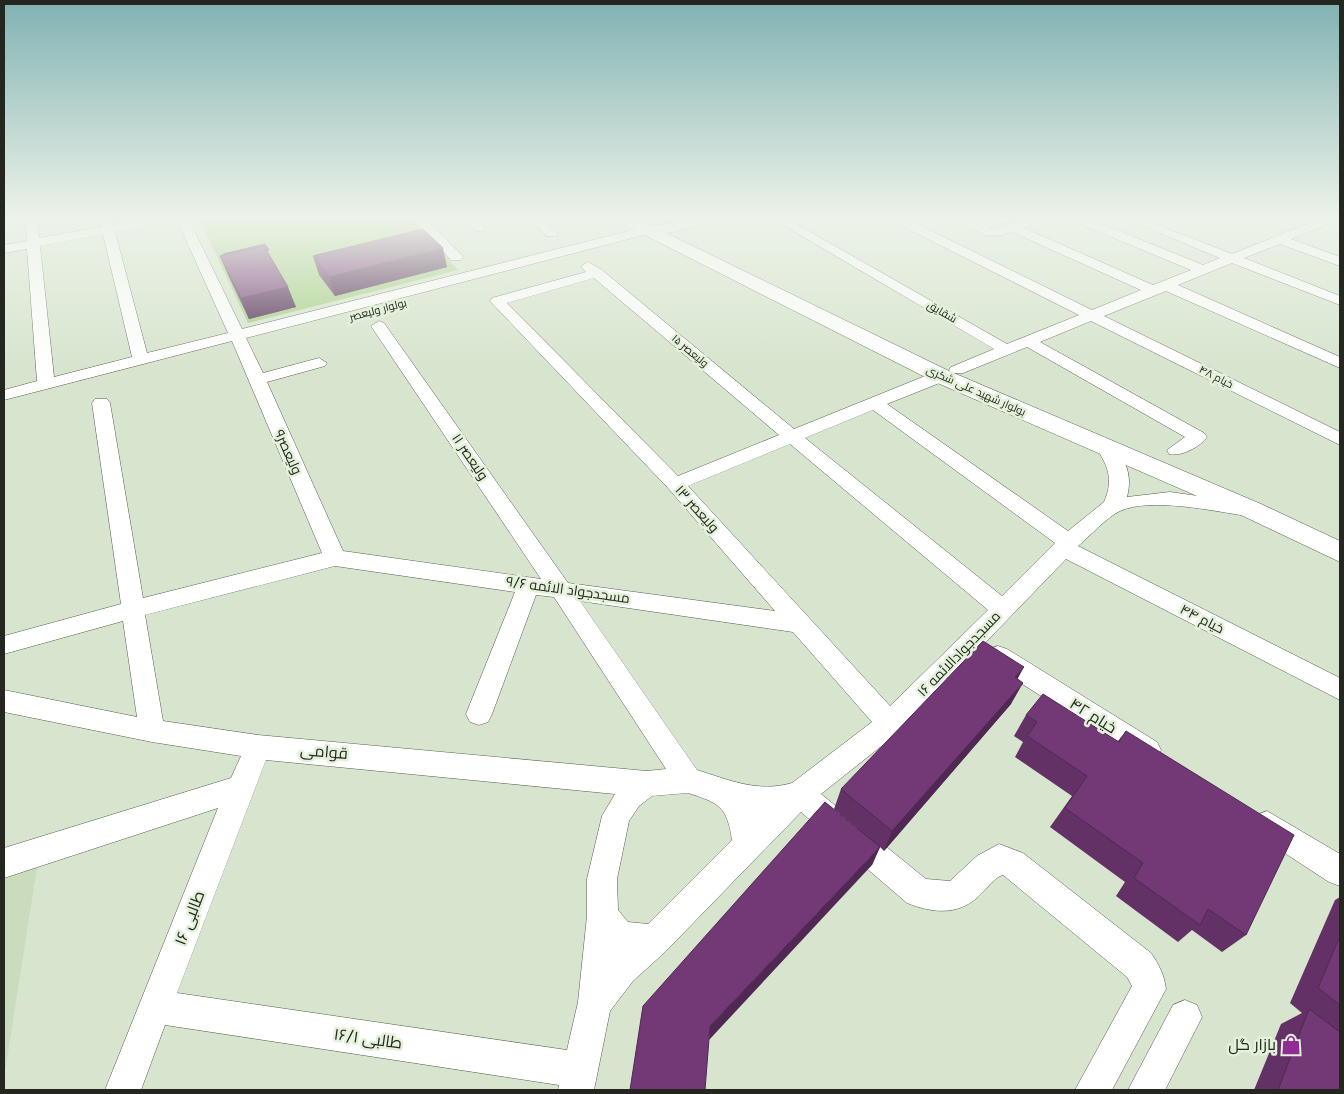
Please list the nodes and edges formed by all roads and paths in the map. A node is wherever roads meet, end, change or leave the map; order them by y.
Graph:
1 (35, 267) edge
2 (117, 267) edge
3 (205, 267) edge
4 (505, 267) edge
5 (734, 267) edge
6 (862, 267) edge
7 (995, 267) edge
8 (1116, 267) edge
9 (1196, 267) edge
10 (1210, 267) edge
11 (1255, 267) edge
12 (593, 270) joint
13 (1203, 270) junction
14 (1159, 288) junction
15 (1340, 301) edge
16 (1091, 315) junction
17 (379, 326) dead end
18 (239, 341) junction
19 (1026, 342) junction
20 (1006, 350) junction
21 (141, 360) junction
22 (319, 363) dead end
23 (1340, 363) edge
24 (949, 373) junction
25 (257, 380) junction
26 (46, 384) junction
27 (4, 395) edge
28 (101, 403) dead end
29 (874, 403) junction
30 (4, 408) edge
31 (792, 437) junction
32 (1340, 439) edge
33 (1104, 446) junction
34 (1176, 450) dead end
35 (675, 484) junction
36 (1113, 506) junction
37 (1252, 510) junction
38 (1340, 535) edge
39 (1066, 545) junction
40 (1340, 552) edge
41 (335, 558) junction
42 (529, 584) junction
43 (560, 589) junction
44 (133, 609) junction
45 (1003, 609) junction
46 (801, 624) junction
47 (972, 640) junction
48 (4, 645) edge
49 (1340, 690) edge
50 (4, 701) edge
51 (479, 714) dead end
52 (890, 724) junction
53 (152, 731) junction
54 (258, 746) junction
55 (1165, 761) edge
56 (582, 777) junction
57 (688, 780) junction
58 (647, 784) junction
59 (240, 788) junction
60 (729, 793) junction
61 (800, 794) junction
62 (1248, 813) edge
63 (616, 816) junction
64 (747, 845) junction
65 (4, 863) edge
66 (1340, 871) edge
67 (603, 916) junction
68 (654, 941) junction
69 (595, 1002) junction
70 (155, 1008) junction
71 (1185, 1017) dead end
72 (578, 1080) edge
73 (123, 1090) edge
74 (1093, 1090) edge
75 (1146, 1090) edge

1 - 26 street
2 - 21 street
3 - 18 street, ولیعصر۹
4 - 18 street, بولوار ولیعصر
5 - 24 main road, بولوار شهید علی شکری
6 - 20 street, شقایق
7 - 16 street, خیام ۴۸
8 - 14 street
9 - 13 street
10 - 13 street
11 - 15 street
12 - 31 street, ولیعصر ۱۵
12 - 35 street, ولیعصر ۱۳
13 - 14 street
14 - 16 street
14 - 23 street
16 - 19 street
16 - 32 street, خیام ۴۸
17 - 43 street, ولیعصر ۱۱
18 - 21 street, بولوار ولیعصر
18 - 25 street, ولیعصر۹
18 - 30 street, بولوار ولیعصر
19 - 20 street
19 - 34 street
20 - 24 street
21 - 26 street, بولوار ولیعصر
22 - 25 street
24 - 29 street
24 - 33 main road, بولوار شهید علی شکری
24 - 38 main road, بولوار شهید علی شکری
25 - 41 street, ولیعصر۹
26 - 27 street, بولوار ولیعصر
28 - 44 street
29 - 31 street
29 - 39 street, خیام ۴۴
31 - 35 street
31 - 45 street, ولیعصر ۱۵
33 - 36 street
33 - 37 main road, بولوار شهید علی شکری
35 - 46 street, ولیعصر ۱۳
36 - 37 street
36 - 39 street, مسجدجوادالائمه ۱۶
37 - 40 main road, بولوار شهید علی شکری
39 - 45 street, مسجدجوادالائمه ۱۶
39 - 49 street, خیام ۴۴
41 - 42 street, مسجدجواد الائمه ۹/۶
41 - 44 street
42 - 43 street, مسجدجواد الائمه ۹/۶
42 - 51 street
43 - 46 street, مسجدجواد الائمه ۹/۶
43 - 57 street, ولیعصر ۱۱
44 - 48 street
44 - 53 street
45 - 47 street, مسجدجوادالائمه ۱۶
46 - 52 street, ولیعصر ۱۳
47 - 52 street, مسجدجوادالائمه ۱۶
47 - 55 street, خیام ۴۲
50 - 53 street, قوامی
52 - 61 street, مسجدجوادالائمه ۱۶
53 - 54 street, قوامی
54 - 56 street, قوامی
54 - 59 street, طالبی ۱۶
56 - 58 street, قوامی
56 - 63 street
57 - 58 street
57 - 60 street
58 - 63 street
59 - 65 street
59 - 70 street, طالبی ۱۶
60 - 61 street
60 - 64 street
61 - 64 street
61 - 74 street
62 - 66 street
63 - 67 street
64 - 68 street
67 - 68 street
67 - 69 street
68 - 69 street
69 - 72 street
70 - 72 street, طالبی ۱۶/۱
70 - 73 street, طالبی ۱۶
71 - 75 street

